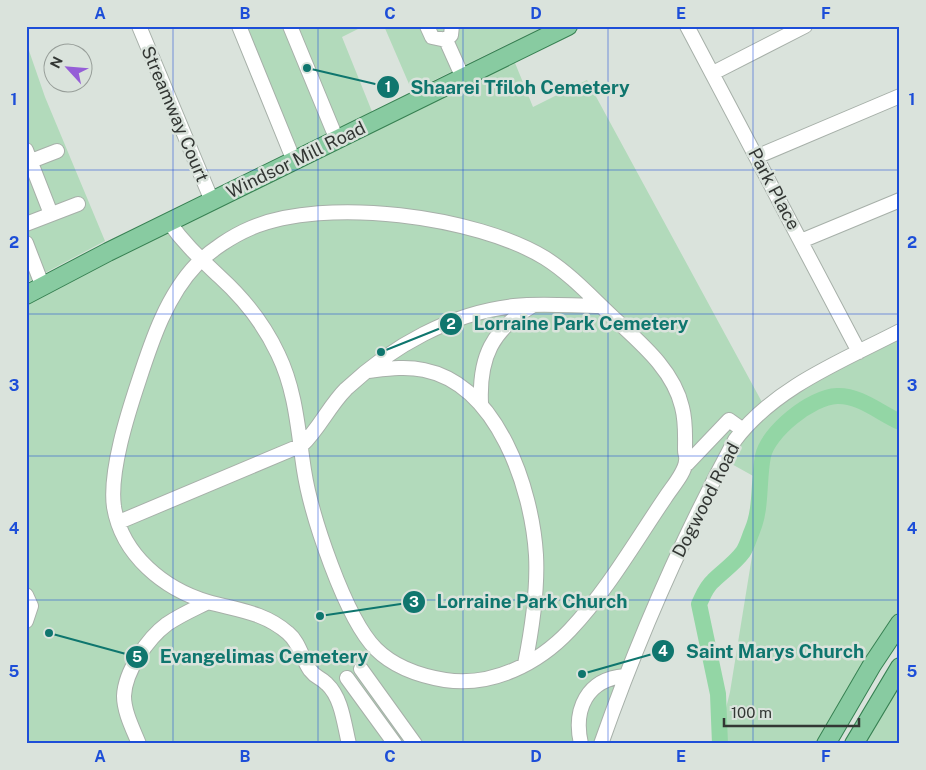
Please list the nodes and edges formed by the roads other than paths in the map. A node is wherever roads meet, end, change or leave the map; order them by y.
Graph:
1 (138, 26) edge
2 (239, 26) edge
3 (290, 26) edge
4 (427, 26) edge
5 (452, 26) edge
6 (568, 26) edge
7 (687, 26) edge
8 (805, 26) edge
9 (446, 40) junction
10 (713, 73) junction
11 (463, 78) junction
12 (900, 96) edge
13 (337, 140) junction
14 (57, 151) dead end
15 (756, 157) junction
16 (28, 158) edge
17 (294, 161) junction
18 (900, 200) edge
19 (212, 201) junction
20 (78, 204) dead end
21 (51, 214) junction
22 (169, 222) junction
23 (26, 224) edge
24 (802, 240) junction
25 (26, 243) edge
26 (200, 260) junction
27 (43, 287) junction
28 (26, 296) edge
29 (534, 305) junction
30 (601, 306) junction
31 (900, 331) edge
32 (859, 352) junction
33 (367, 372) junction
34 (481, 403) junction
35 (743, 430) junction
36 (302, 445) junction
37 (687, 464) junction
38 (119, 522) junction
39 (26, 595) edge
40 (208, 602) junction
41 (26, 621) edge
42 (900, 623) edge
43 (382, 655) junction
44 (525, 664) junction
45 (900, 667) edge
46 (361, 669) junction
47 (625, 676) junction
48 (347, 678) junction
49 (331, 689) junction
50 (139, 744) edge
51 (349, 744) edge
52 (395, 744) edge
53 (415, 744) edge
54 (581, 744) edge
55 (601, 744) edge
56 (826, 744) edge
57 (854, 744) edge

1 - 19 street, Streamway Court
2 - 17 street
3 - 13 street
4 - 9 street
5 - 9 street
6 - 11 main road, Windsor Mill Road
7 - 10 street, Park Place
8 - 10 street
9 - 11 street
10 - 15 street, Park Place
11 - 13 main road, Windsor Mill Road
12 - 15 street
13 - 17 main road, Windsor Mill Road
14 - 16 street
15 - 24 street, Park Place
16 - 21 street
17 - 19 main road, Windsor Mill Road
18 - 24 street
19 - 22 main road, Windsor Mill Road
20 - 21 street
21 - 23 street
22 - 26 street
22 - 27 main road, Windsor Mill Road
24 - 32 street, Park Place
25 - 27 street
26 - 30 street
26 - 36 street
26 - 38 street
27 - 28 main road, Windsor Mill Road
29 - 30 street
29 - 33 street
29 - 34 street
30 - 37 street
31 - 32 street, Dogwood Road
32 - 35 street, Dogwood Road
33 - 34 street
33 - 36 street
34 - 44 street
35 - 37 street
35 - 47 street, Dogwood Road
36 - 38 street
36 - 43 street
37 - 44 street
38 - 40 street
39 - 41 street
40 - 49 street
40 - 50 street
42 - 56 main road
43 - 44 street
43 - 46 street
45 - 57 main road
46 - 48 street
46 - 53 street
47 - 54 street
47 - 55 street, Dogwood Road
48 - 49 street
48 - 52 street
49 - 51 street

